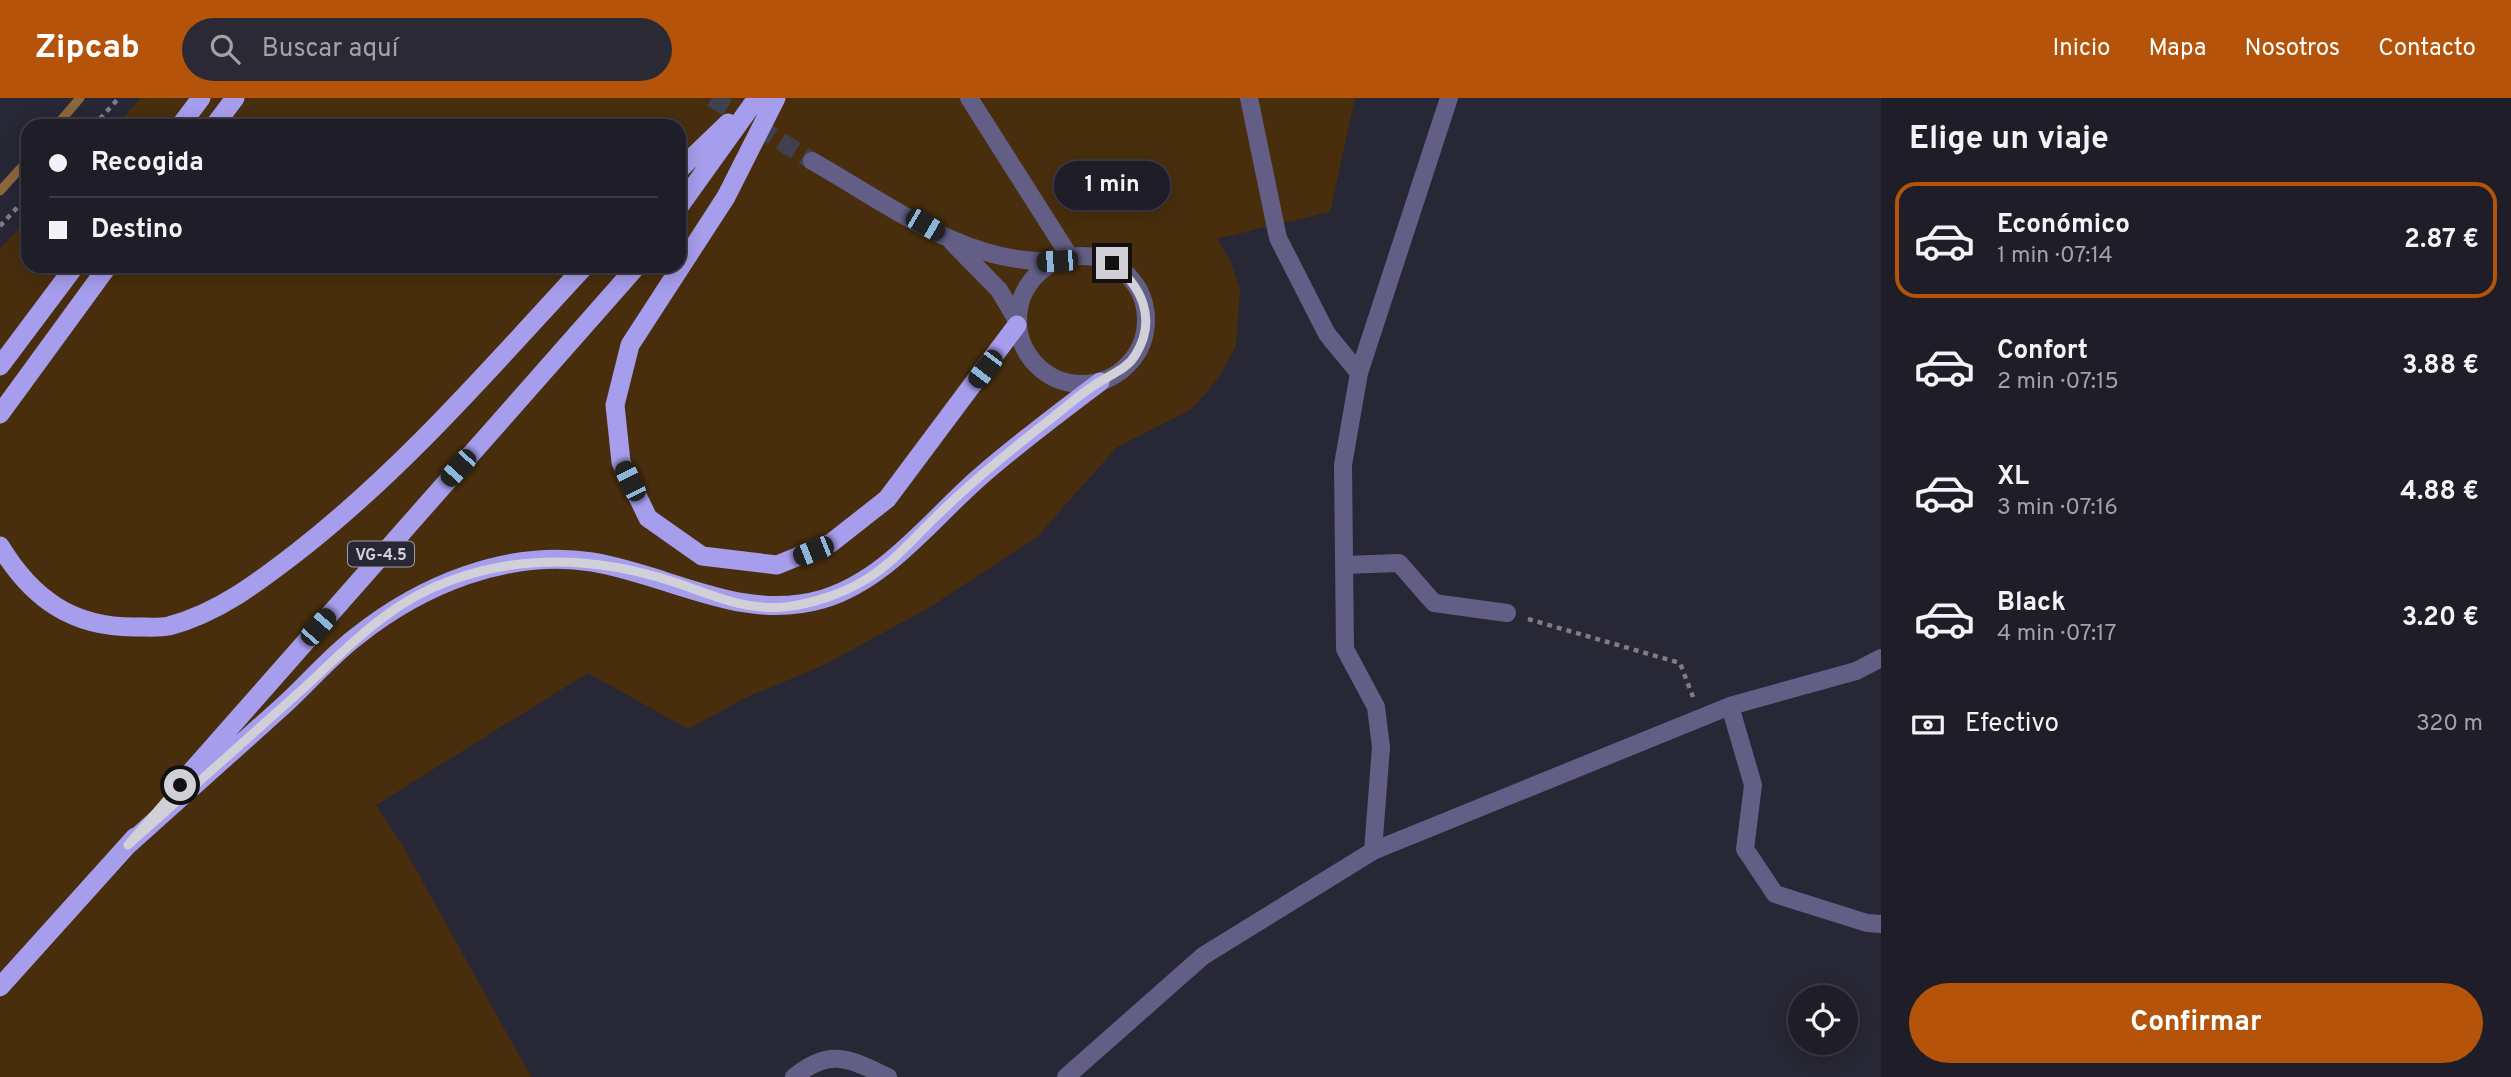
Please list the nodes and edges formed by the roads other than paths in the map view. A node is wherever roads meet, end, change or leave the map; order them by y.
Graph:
1 (201, 98) edge
2 (235, 98) edge
3 (755, 98) edge
4 (776, 98) edge
5 (969, 98) edge
6 (1250, 98) edge
7 (1448, 98) edge
8 (185, 119) edge
9 (219, 119) edge
10 (812, 161) tunnel mouth
11 (686, 163) edge
12 (686, 197) edge
13 (947, 237) junction
14 (686, 259) edge
15 (1063, 259) junction
16 (70, 273) edge
17 (103, 273) edge
18 (579, 273) edge
19 (631, 273) edge
20 (677, 273) edge
21 (1017, 322) junction
22 (0, 366) edge
23 (1359, 373) junction
24 (1100, 382) junction
25 (0, 414) edge
26 (0, 545) edge
27 (1344, 565) junction
28 (1507, 613) road end
29 (1881, 658) edge
30 (1730, 706) junction
31 (128, 845) junction
32 (1373, 851) junction
33 (1881, 924) edge
34 (0, 987) edge
35 (794, 1077) edge
36 (888, 1077) edge
37 (1066, 1077) edge

1 - 8 highway
2 - 9 highway
3 - 11 highway
3 - 12 highway
4 - 14 highway
5 - 15 street
6 - 23 street
7 - 23 street
10 - 13 street
13 - 15 street
13 - 21 street
15 - 21 street
15 - 24 street
16 - 22 highway
17 - 25 highway
18 - 26 highway
19 - 31 highway, VG-4.5
20 - 21 highway
21 - 24 street
23 - 27 street
24 - 31 highway
27 - 28 street
27 - 32 street
29 - 30 street
30 - 32 street
30 - 33 street
31 - 34 highway, VG-4.5
32 - 37 street
35 - 36 street

